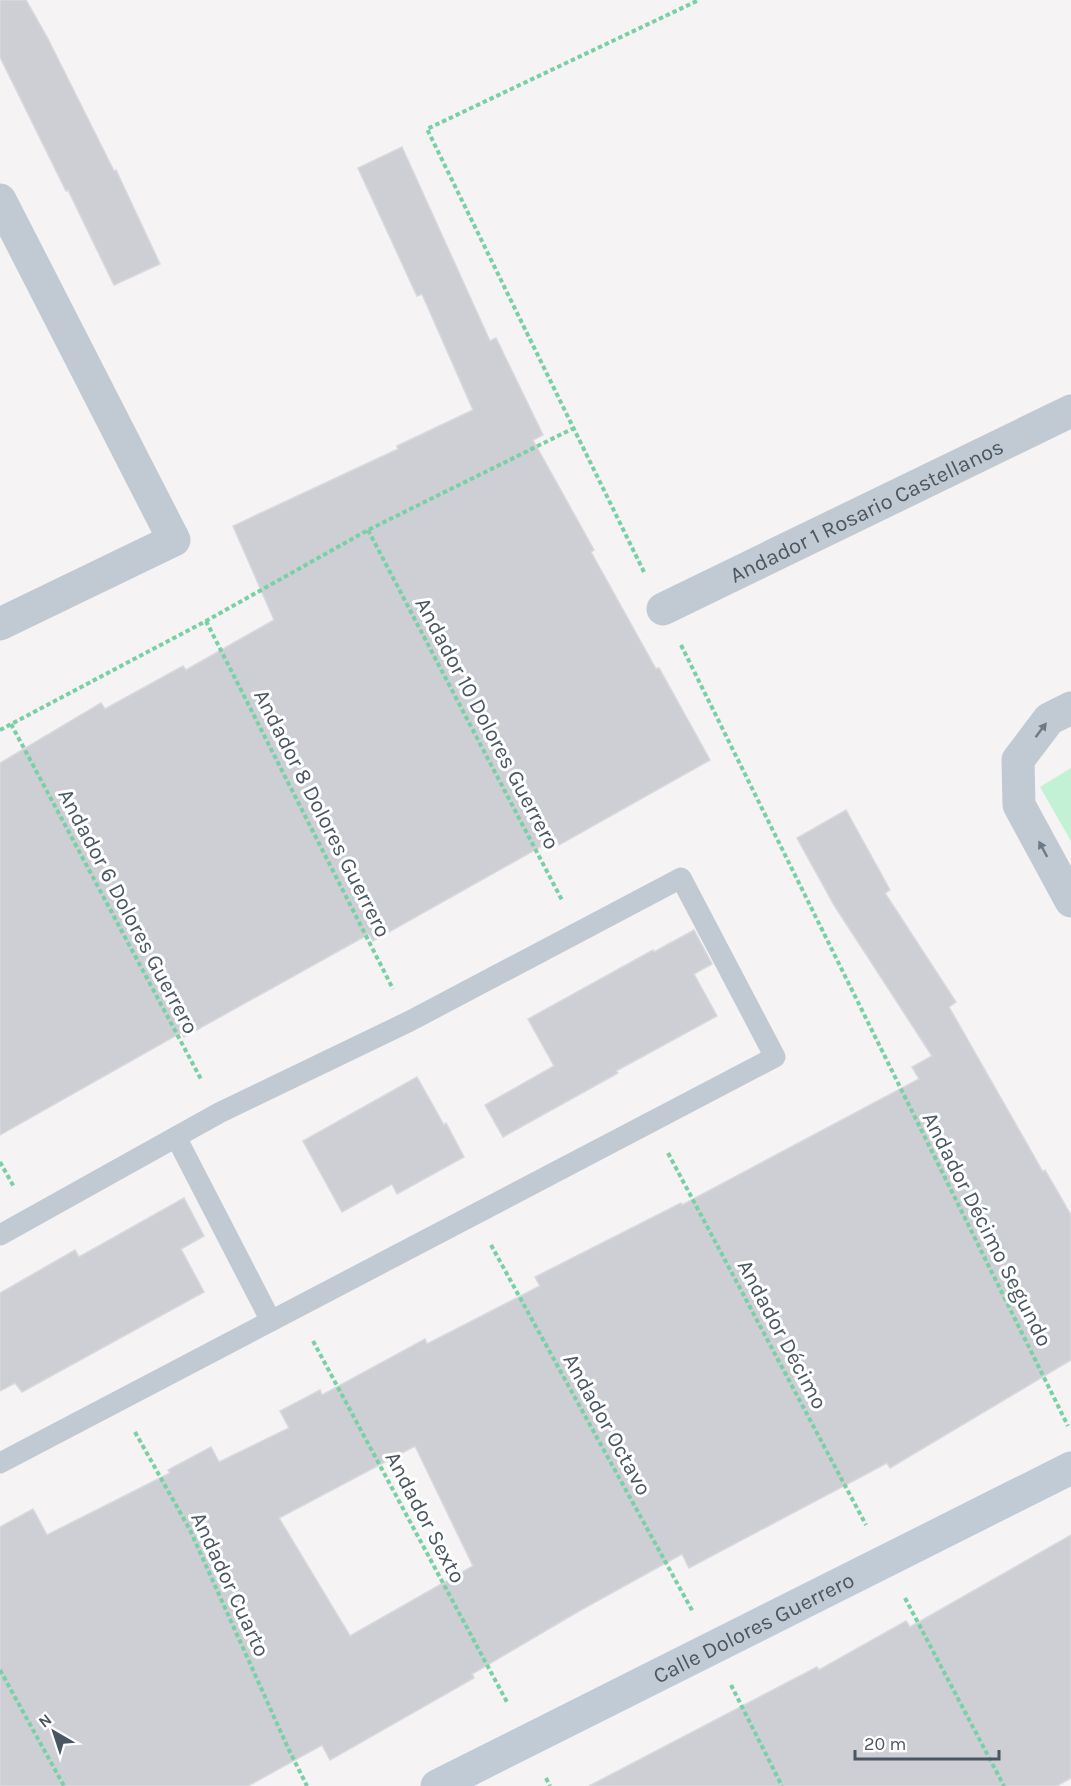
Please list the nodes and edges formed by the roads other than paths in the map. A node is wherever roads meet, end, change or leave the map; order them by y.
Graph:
1 (0, 200) edge
2 (1071, 411) edge
3 (663, 609) dead end
4 (0, 624) edge
5 (1071, 708) edge
6 (1071, 901) edge
7 (176, 1137) junction
8 (0, 1235) edge
9 (271, 1322) junction
10 (0, 1463) edge
11 (1071, 1468) edge
12 (437, 1786) edge

1 - 4 street
2 - 3 street, Andador 1 Rosario Castellanos
6 -> 5 street
7 - 8 lane
7 - 9 lane
7 - 9 lane
9 - 10 lane
11 - 12 street, Calle Dolores Guerrero

